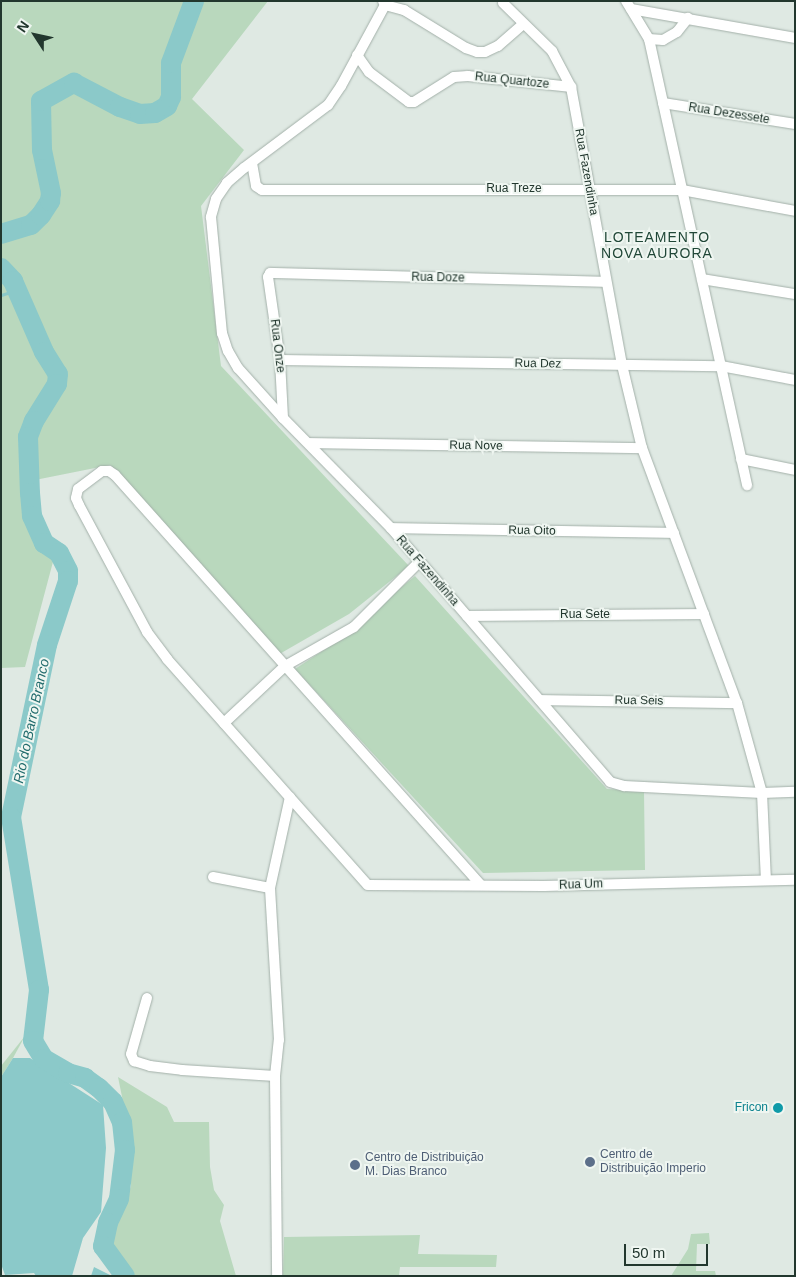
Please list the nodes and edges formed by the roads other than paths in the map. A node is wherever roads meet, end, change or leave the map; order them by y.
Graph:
1 (405, 1) edge
2 (503, 2) edge
3 (387, 4) edge
4 (628, 5) edge
5 (688, 18) junction
6 (523, 24) junction
7 (795, 38) edge
8 (649, 40) junction
9 (357, 55) junction
10 (572, 87) junction
11 (663, 103) junction
12 (795, 124) edge
13 (252, 162) junction
14 (589, 189) junction
15 (682, 190) junction
16 (795, 211) edge
17 (270, 274) joint
18 (702, 280) junction
19 (606, 282) junction
20 (795, 294) edge
21 (280, 360) junction
22 (622, 365) junction
23 (721, 366) junction
24 (795, 380) edge
25 (283, 418) junction
26 (310, 444) junction
27 (642, 448) junction
28 (741, 459) junction
29 (795, 470) edge
30 (747, 485) dead end
31 (391, 528) junction
32 (674, 533) junction
33 (420, 562) junction
34 (704, 614) junction
35 (467, 616) junction
36 (285, 666) junction
37 (540, 700) junction
38 (737, 703) junction
39 (224, 723) junction
40 (795, 792) edge
41 (762, 793) junction
42 (290, 797) junction
43 (213, 877) dead end
44 (766, 880) junction
45 (795, 880) edge
46 (480, 884) junction
47 (270, 888) junction
48 (147, 998) dead end
49 (275, 1076) junction
50 (277, 1276) edge

1 - 3 street
2 - 6 street, Rua Fazendinha
3 - 6 street
3 - 9 street
4 - 5 street
4 - 8 street
5 - 7 street
5 - 8 street
6 - 10 street, Rua Fazendinha
8 - 11 street
9 - 10 street, Rua Quartoze
9 - 13 street
10 - 14 street, Rua Fazendinha
11 - 12 street, Rua Dezessete
11 - 15 street
13 - 14 street, Rua Treze
13 - 25 street, Rua Fazendinha
14 - 15 street, Rua Treze
14 - 19 street, Rua Fazendinha
15 - 16 street, Rua Treze
15 - 18 street
17 - 19 street, Rua Doze
17 - 21 street, Rua Onze
18 - 20 street
18 - 23 street
19 - 22 street, Rua Fazendinha
21 - 22 street, Rua Dez
21 - 25 street, Rua Onze
22 - 23 street, Rua Dez
22 - 27 street, Rua Fazendinha
23 - 24 street, Rua Dez
23 - 28 street
25 - 26 street, Rua Fazendinha
26 - 27 street, Rua Nove
26 - 31 street, Rua Fazendinha
27 - 32 street, Rua Fazendinha
28 - 29 street
28 - 30 street
31 - 32 street, Rua Oito
31 - 33 street, Rua Fazendinha
32 - 34 street, Rua Fazendinha
33 - 35 street, Rua Fazendinha
33 - 36 street
34 - 35 street, Rua Sete
34 - 38 street, Rua Fazendinha
35 - 37 street, Rua Fazendinha
36 - 39 street
36 - 39 street
36 - 46 street
37 - 38 street, Rua Seis
37 - 41 street, Rua Fazendinha
38 - 41 street, Rua Fazendinha
39 - 42 street
40 - 41 street, Rua Fazendinha
41 - 44 street, Rua Fazendinha
42 - 46 street, Rua Um
42 - 47 street
43 - 47 street
44 - 45 street, Rua Um
44 - 46 street, Rua Um
47 - 49 street
48 - 49 street
49 - 50 street

